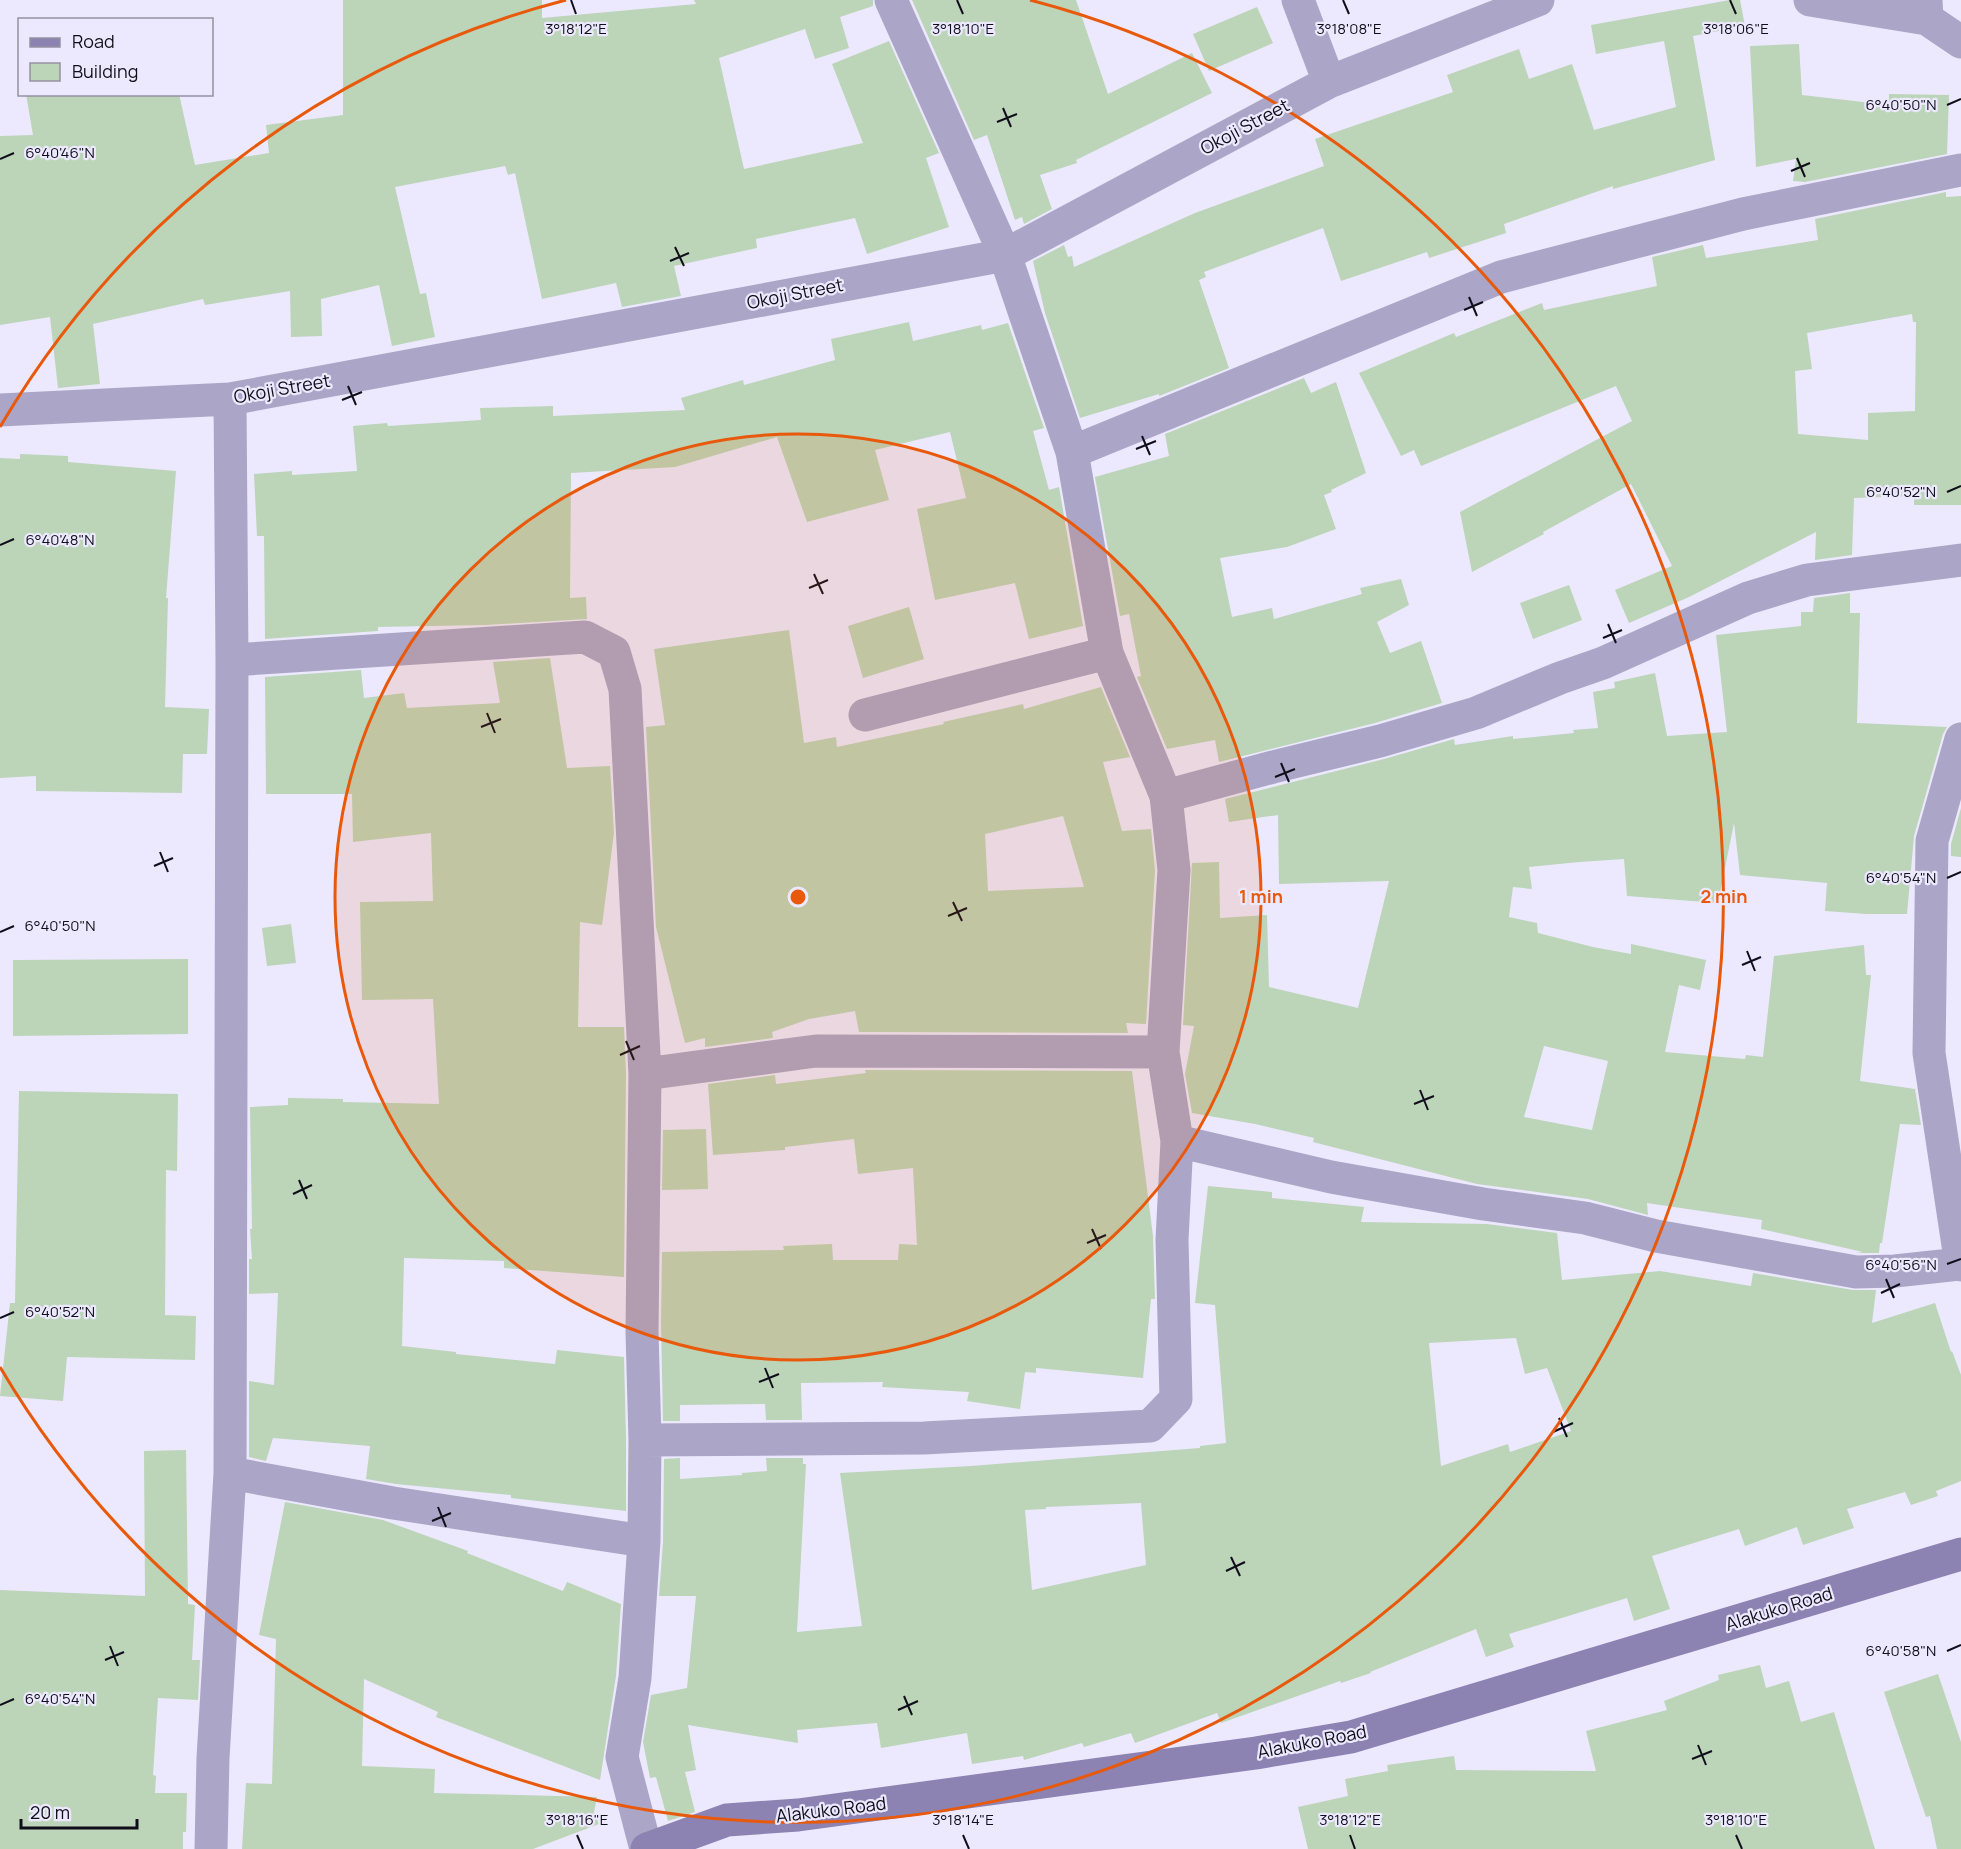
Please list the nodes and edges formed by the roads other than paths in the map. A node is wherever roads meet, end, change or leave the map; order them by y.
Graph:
1 (891, 0) edge
2 (1298, 0) edge
3 (1538, 0) edge
4 (1809, 0) edge
5 (1927, 10) edge
6 (1961, 42) edge
7 (1329, 82) junction
8 (1961, 170) edge
9 (1005, 255) junction
10 (230, 399) junction
11 (0, 410) edge
12 (1072, 452) junction
13 (1961, 560) edge
14 (1107, 652) junction
15 (232, 660) junction
16 (865, 715) dead end
17 (1961, 739) edge
18 (1166, 796) junction
19 (1163, 1052) junction
20 (645, 1074) junction
21 (1177, 1141) junction
22 (1961, 1264) edge
23 (645, 1440) junction
24 (230, 1473) junction
25 (644, 1541) junction
26 (1961, 1554) edge
27 (211, 1849) edge
28 (646, 1849) edge

1 - 9 street
2 - 7 street
3 - 7 street, Okoji Street
4 - 5 street
5 - 6 street
7 - 9 street, Okoji Street
8 - 12 street
9 - 10 street, Okoji Street
9 - 12 street
10 - 11 street, Okoji Street
10 - 15 street
12 - 14 street
13 - 18 street
14 - 16 street
14 - 18 street
15 - 20 street
15 - 24 street
17 - 22 street
18 - 19 street
19 - 20 street
19 - 21 street
20 - 23 street
21 - 22 street
21 - 23 street
23 - 25 street
24 - 25 street
24 - 27 street
25 - 28 street
26 - 28 main road, Alakuko Road

